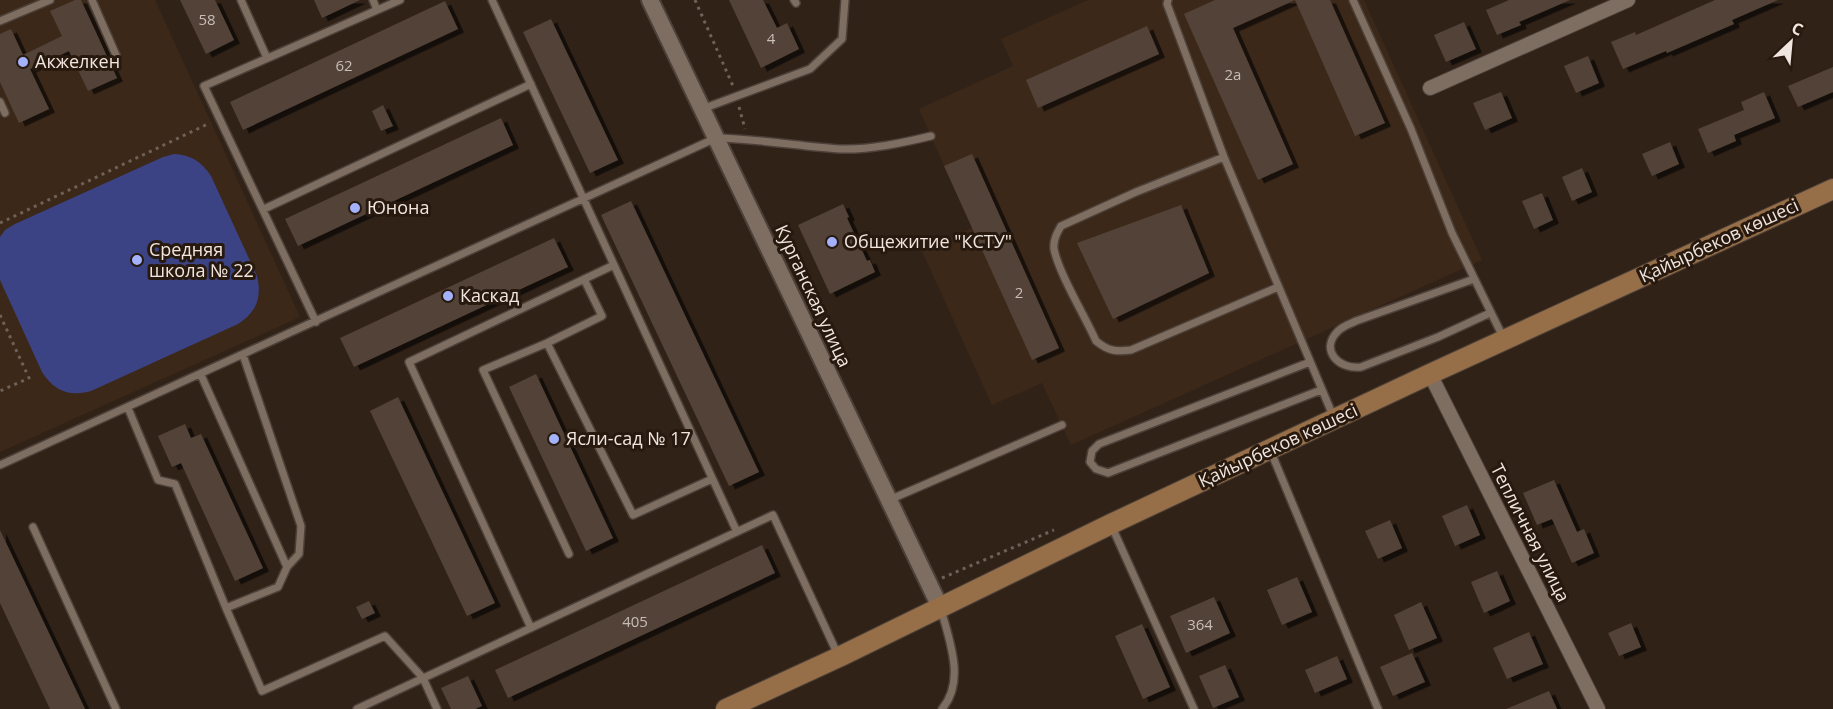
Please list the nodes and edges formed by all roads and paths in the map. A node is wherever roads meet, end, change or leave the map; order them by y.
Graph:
1 (50, 0) edge
2 (92, 0) edge
3 (240, 0) edge
4 (373, 0) edge
5 (400, 0) edge
6 (492, 0) edge
7 (650, 0) edge
8 (695, 0) edge
9 (846, 0) edge
10 (1168, 0) edge
11 (1353, 0) edge
12 (1628, 0) edge
13 (377, 10) junction
14 (0, 21) edge
15 (116, 55) dead end
16 (267, 58) junction
17 (531, 84) junction
18 (1430, 88) dead end
19 (736, 96) junction
20 (0, 102) edge
21 (702, 109) junction
22 (5, 113) dead end
23 (220, 118) junction
24 (931, 136) dead end
25 (716, 138) junction
26 (748, 139) junction
27 (1224, 157) junction
28 (1833, 189) edge
29 (584, 199) junction
30 (264, 209) junction
31 (0, 223) edge
32 (614, 265) junction
33 (584, 279) junction
34 (1474, 279) junction
35 (1278, 287) junction
36 (1490, 313) junction
37 (0, 315) edge
38 (316, 322) junction
39 (1504, 340) junction
40 (547, 343) junction
41 (243, 355) junction
42 (1310, 362) junction
43 (1430, 374) junction
44 (201, 375) junction
45 (1321, 390) junction
46 (0, 391) edge
47 (128, 408) junction
48 (1334, 419) junction
49 (1062, 425) dead end
50 (1270, 449) junction
51 (0, 465) edge
52 (712, 479) junction
53 (889, 500) junction
54 (1111, 525) junction
55 (33, 528) dead end
56 (737, 532) junction
57 (568, 554) dead end
58 (287, 567) junction
59 (226, 608) junction
60 (940, 609) junction
61 (531, 628) junction
62 (839, 657) junction
63 (423, 678) junction
64 (116, 709) edge
65 (357, 709) edge
66 (437, 709) edge
67 (726, 709) edge
68 (942, 709) edge
69 (1194, 709) edge
70 (1377, 709) edge
71 (1598, 709) edge

1 - 14 lane
2 - 15 lane
3 - 16 lane
4 - 13 lane
5 - 13 lane
6 - 17 lane
7 - 21 street, Курганская улица
8 - 19 path
9 - 19 lane
10 - 27 lane
11 - 34 lane
12 - 18 street
13 - 16 lane
16 - 23 lane
17 - 29 lane
17 - 30 lane
19 - 21 lane
19 - 26 path
20 - 22 lane
21 - 25 street, Курганская улица
23 - 30 lane
23 - 31 path
24 - 26 lane
25 - 26 lane
25 - 29 lane
25 - 53 street, Курганская улица
27 - 35 lane
27 - 35 lane
28 - 39 main road, Қайырбеков көшесі
29 - 32 lane
29 - 38 lane
30 - 38 lane
32 - 33 lane
32 - 52 lane
33 - 40 lane
33 - 61 lane
34 - 36 lane
34 - 36 lane
35 - 42 lane
36 - 39 lane
37 - 46 path
38 - 41 lane
39 - 43 main road, Қайырбеков көшесі
40 - 52 lane
40 - 57 lane
41 - 44 lane
41 - 58 lane
42 - 45 lane
42 - 45 lane
43 - 48 main road, Қайырбеков көшесі
43 - 71 street, Тепличная улица
44 - 47 lane
44 - 58 lane
45 - 48 lane
47 - 51 lane
47 - 59 lane
48 - 50 main road, Қайырбеков көшесі
49 - 53 lane
50 - 54 main road, Қайырбеков көшесі
50 - 70 lane
52 - 56 lane
53 - 60 street, Курганская улица
54 - 60 main road, Қайырбеков көшесі
54 - 69 lane
55 - 64 lane
56 - 61 lane
56 - 62 lane
58 - 59 lane
59 - 63 lane
60 - 62 main road, Қайырбеков көшесі
60 - 68 lane
61 - 63 lane
62 - 67 main road, Қайырбеков көшесі
63 - 65 lane
63 - 66 lane

